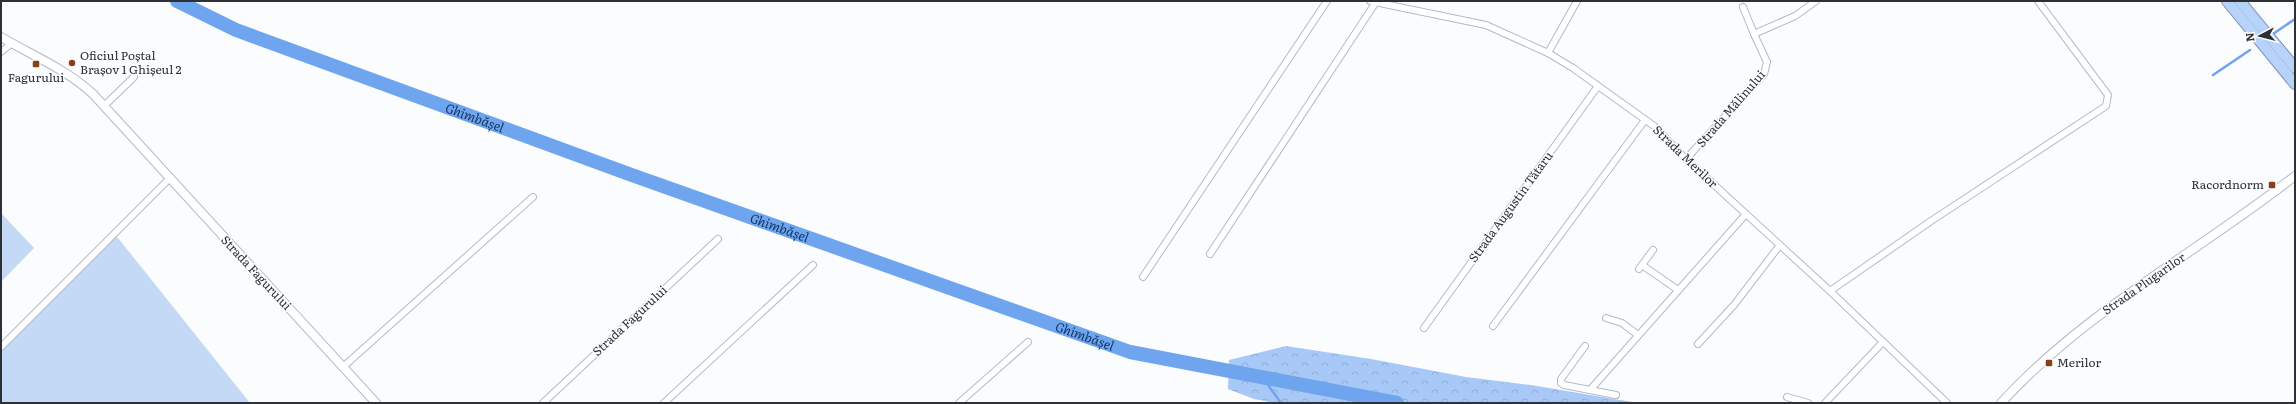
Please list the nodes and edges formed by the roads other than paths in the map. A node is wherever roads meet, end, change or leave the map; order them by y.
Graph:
1 (1327, 1) edge
2 (1577, 1) edge
3 (1816, 1) edge
4 (2038, 1) edge
5 (2227, 1) edge
6 (2240, 1) edge
7 (1373, 2) edge
8 (1393, 3) edge
9 (1743, 7) dead end
10 (1754, 34) junction
11 (1, 37) edge
12 (12, 43) junction
13 (1, 52) edge
14 (1548, 53) junction
15 (2295, 68) edge
16 (134, 77) dead end
17 (2295, 84) edge
18 (1598, 86) junction
19 (104, 106) junction
20 (1645, 120) junction
21 (1686, 159) junction
22 (2295, 176) edge
23 (170, 178) junction
24 (533, 197) dead end
25 (1746, 214) junction
26 (718, 239) dead end
27 (1780, 245) junction
28 (1653, 250) dead end
29 (1210, 254) dead end
30 (812, 265) dead end
31 (1143, 277) dead end
32 (1678, 290) junction
33 (1830, 291) junction
34 (1606, 318) dead end
35 (1494, 326) dead end
36 (1424, 328) dead end
37 (1638, 335) junction
38 (1028, 342) dead end
39 (1882, 343) junction
40 (1698, 344) dead end
41 (1, 346) edge
42 (1585, 346) dead end
43 (343, 367) junction
44 (1590, 390) junction
45 (1616, 395) dead end
46 (1787, 397) dead end
47 (376, 403) edge
48 (543, 403) edge
49 (664, 403) edge
50 (959, 403) edge
51 (1808, 403) edge
52 (1825, 403) edge
53 (1947, 403) edge
54 (2001, 403) edge

1 - 31 street
2 - 14 street
3 - 10 street
4 - 33 street
5 - 17 highway
6 - 15 highway
7 - 8 street, Strada Merilor
7 - 29 street
8 - 14 street, Strada Merilor
9 - 10 street, Strada Mălinului
10 - 21 street, Strada Mălinului
11 - 12 street, Strada Fagurului
12 - 13 street
12 - 19 street, Strada Fagurului
14 - 18 street, Strada Merilor
16 - 19 street
18 - 20 street, Strada Merilor
18 - 36 street, Strada Augustin Tătaru
19 - 23 street, Strada Fagurului
20 - 21 street, Strada Merilor
20 - 35 street
21 - 25 street, Strada Merilor
22 - 54 street, Strada Plugarilor
23 - 41 street
23 - 43 street, Strada Fagurului
24 - 43 street
25 - 27 street, Strada Merilor
25 - 32 street
26 - 48 street, Strada Fagurului
27 - 33 street, Strada Merilor
27 - 40 street
28 - 32 street
30 - 49 street
32 - 37 street
33 - 39 street, Strada Merilor
34 - 37 street
37 - 44 street
38 - 50 street
39 - 52 street
39 - 53 street, Strada Merilor
42 - 44 street
43 - 47 street, Strada Fagurului
44 - 45 street
46 - 51 street

